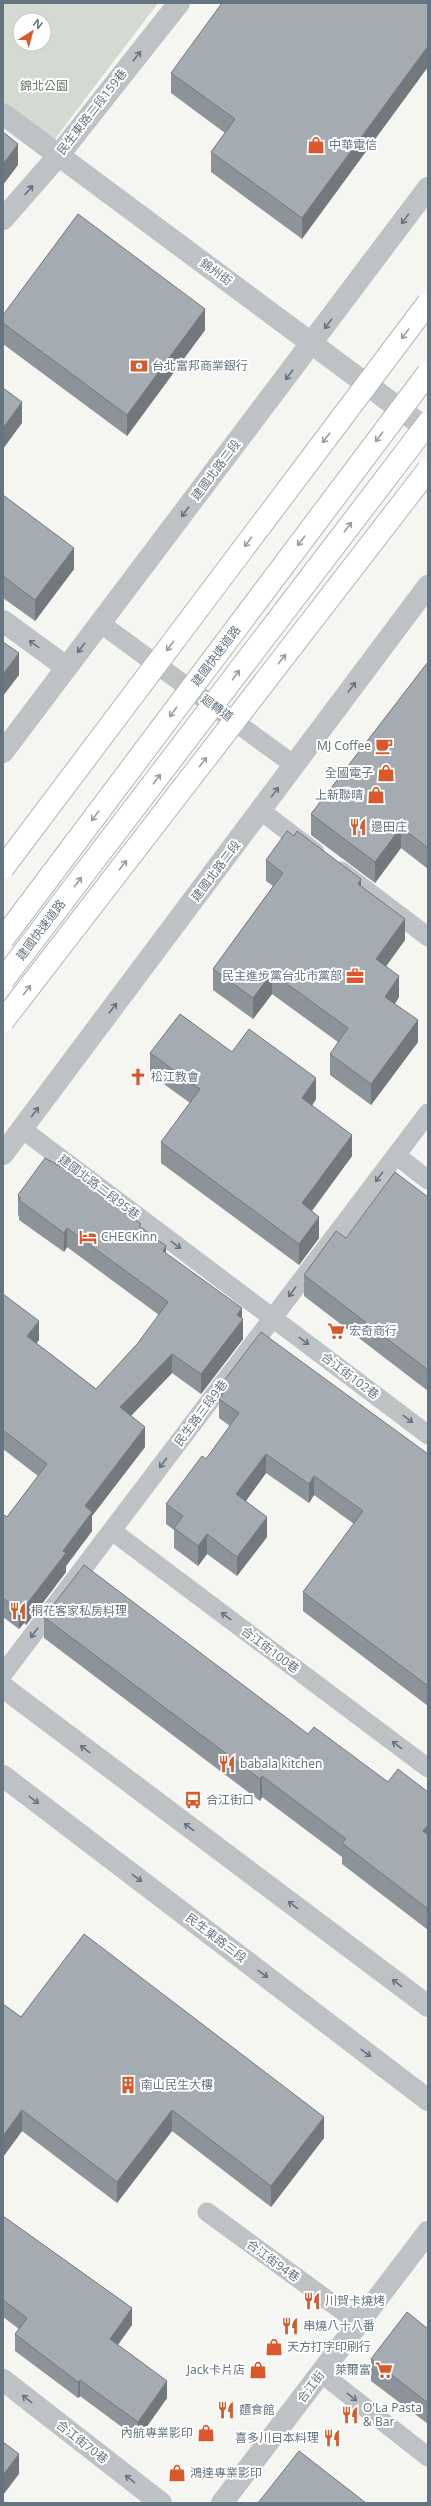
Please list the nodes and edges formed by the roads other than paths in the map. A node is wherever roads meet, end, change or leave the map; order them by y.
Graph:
1 (178, 3) edge
2 (3, 114) edge
3 (58, 156) junction
4 (428, 188) edge
5 (3, 219) edge
6 (428, 303) edge
7 (313, 344) junction
8 (428, 372) edge
9 (428, 423) edge
10 (428, 430) edge
11 (428, 470) edge
12 (428, 586) edge
13 (3, 621) edge
14 (100, 623) junction
15 (66, 667) junction
16 (3, 752) edge
17 (294, 765) junction
18 (261, 811) junction
19 (3, 868) edge
20 (428, 937) edge
21 (3, 939) edge
22 (3, 980) edge
23 (3, 1021) edge
24 (428, 1112) edge
25 (22, 1129) junction
26 (3, 1154) edge
27 (396, 1155) junction
28 (428, 1180) edge
29 (272, 1318) junction
30 (428, 1435) edge
31 (112, 1531) junction
32 (3, 1674) edge
33 (3, 1687) edge
34 (428, 1768) edge
35 (3, 1776) edge
36 (428, 2006) edge
37 (428, 2100) edge
38 (207, 2212) dead end
39 (428, 2232) edge
40 (359, 2323) junction
41 (321, 2373) junction
42 (3, 2380) edge
43 (428, 2457) edge
44 (161, 2503) edge
45 (222, 2503) edge

3 -> 1 street, 民生東路二段159巷
2 - 3 street, 錦州街
5 -> 3 street, 民生東路二段159巷
3 - 7 street, 錦州街
4 -> 7 street, 建國北路二段
6 -> 19 highway, bridge
7 - 10 street, 錦州街
7 -> 14 street, 建國北路二段
8 -> 21 highway, 建國快速道路, bridge
22 -> 9 highway, 建國快速道路, bridge
23 -> 11 highway, bridge
17 -> 12 street, 建國北路二段
15 -> 13 street
14 -> 15 street, 建國北路二段
14 - 17 lane, 廻轉道
15 - 16 street, 建國北路二段
18 -> 17 street, 建國北路二段
18 - 20 lane
25 -> 18 street, 建國北路二段
24 - 27 lane, 民生路三段9巷
25 - 26 street, 建國北路二段
25 -> 29 lane, 建國北路二段95巷
27 - 28 lane
27 -> 29 lane, 民生路三段9巷
29 -> 30 lane, 合江街102巷
29 -> 31 lane, 民生路三段9巷
31 -> 32 lane, 民生路三段9巷
34 -> 31 lane, 合江街100巷
36 -> 33 street
35 -> 37 street, 民生東路三段
38 - 40 lane, 合江街94巷
39 - 40 street, 合江街
40 - 41 street, 合江街
41 -> 43 lane
41 - 45 street, 合江街
44 -> 42 street, 合江街70巷

